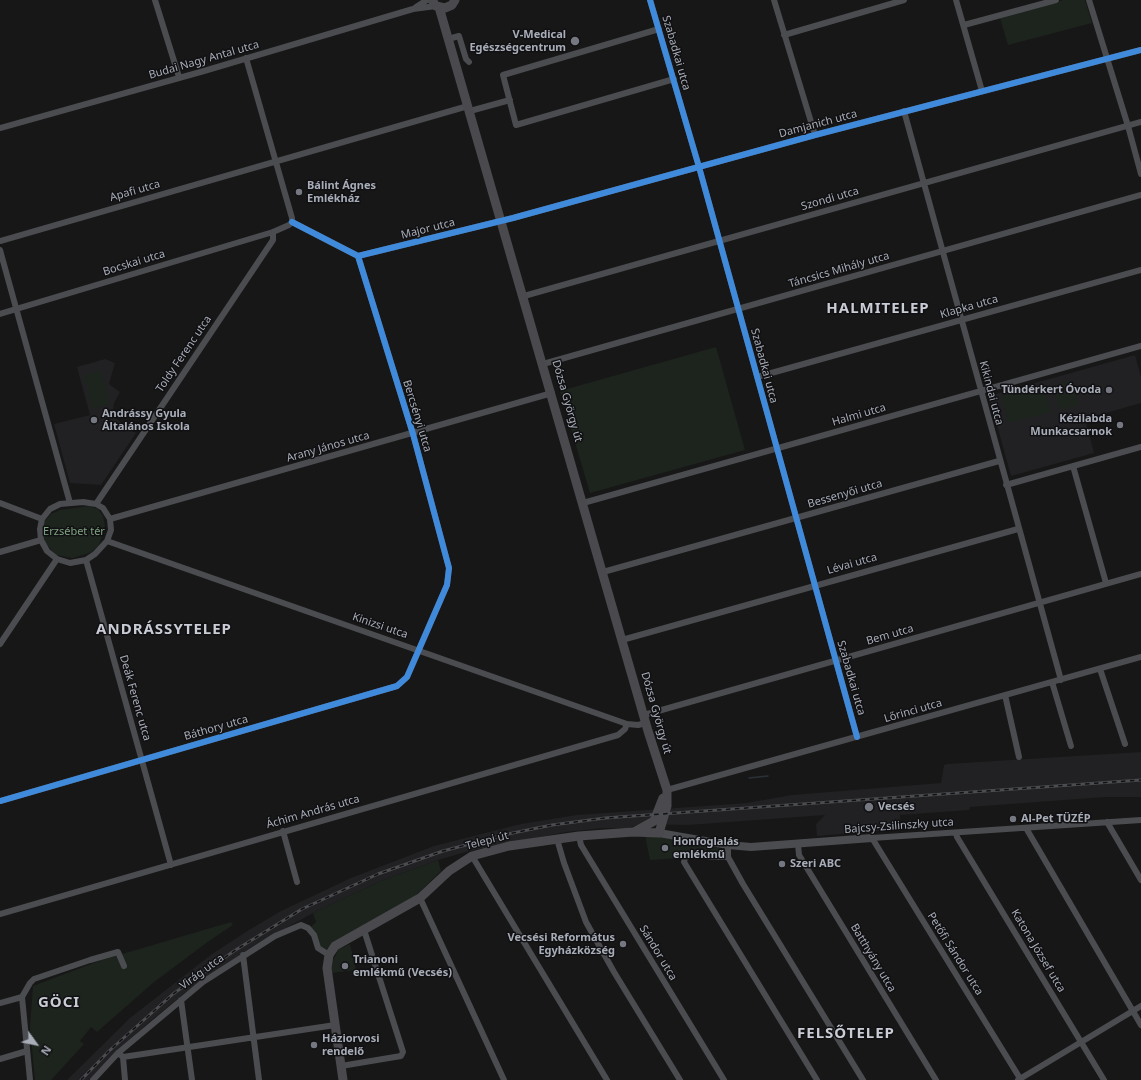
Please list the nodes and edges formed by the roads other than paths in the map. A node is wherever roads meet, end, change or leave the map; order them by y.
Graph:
1 (155, 0) edge
2 (427, 0) edge
3 (650, 0) edge
4 (774, 0) edge
5 (904, 0) edge
6 (956, 0) edge
7 (1056, 0) edge
8 (1089, 0) edge
9 (454, 2) edge
10 (436, 4) edge
11 (413, 9) junction
12 (964, 25) junction
13 (659, 29) junction
14 (784, 35) junction
15 (447, 36) junction
16 (1141, 50) edge
17 (246, 58) junction
18 (1107, 60) junction
19 (469, 62) dead end
20 (178, 77) junction
21 (674, 80) junction
22 (982, 91) junction
23 (510, 100) junction
24 (469, 108) junction
25 (904, 111) junction
26 (1141, 122) edge
27 (1128, 126) junction
28 (0, 128) edge
29 (815, 135) junction
30 (276, 161) junction
31 (699, 167) junction
32 (1141, 174) edge
33 (923, 184) junction
34 (1141, 195) edge
35 (502, 220) junction
36 (292, 222) junction
37 (273, 232) junction
38 (0, 241) edge
39 (719, 241) junction
40 (0, 250) edge
41 (942, 252) junction
42 (358, 256) junction
43 (1141, 270) edge
44 (524, 296) junction
45 (16, 309) junction
46 (738, 309) junction
47 (0, 314) edge
48 (960, 320) junction
49 (1141, 346) edge
50 (543, 364) junction
51 (757, 377) junction
52 (980, 392) junction
53 (552, 393) junction
54 (413, 434) junction
55 (1141, 447) edge
56 (777, 449) junction
57 (999, 461) junction
58 (1073, 466) junction
59 (1006, 485) junction
60 (0, 503) edge
61 (70, 503) junction
62 (583, 503) junction
63 (96, 504) junction
64 (42, 518) junction
65 (796, 518) junction
66 (110, 519) junction
67 (1018, 529) junction
68 (40, 540) junction
69 (107, 541) junction
70 (0, 552) edge
71 (57, 559) junction
72 (86, 560) junction
73 (603, 572) junction
74 (1141, 574) edge
75 (1106, 583) junction
76 (814, 585) junction
77 (1039, 604) junction
78 (622, 640) junction
79 (0, 644) edge
80 (419, 651) junction
81 (1141, 657) edge
82 (835, 661) junction
83 (1100, 669) junction
84 (1061, 680) junction
85 (1052, 682) junction
86 (1005, 695) junction
87 (645, 719) junction
88 (627, 724) junction
89 (857, 737) junction
90 (1125, 744) dead end
91 (1071, 746) dead end
92 (1019, 756) dead end
93 (142, 760) junction
94 (660, 771) junction
95 (668, 790) junction
96 (0, 800) edge
97 (1141, 820) edge
98 (654, 821) junction
99 (1107, 822) junction
100 (1026, 828) junction
101 (283, 831) junction
102 (633, 832) junction
103 (659, 833) junction
104 (956, 833) junction
105 (579, 836) junction
106 (872, 838) junction
107 (557, 839) junction
108 (798, 844) junction
109 (728, 845) junction
110 (472, 856) junction
111 (728, 857) junction
112 (171, 865) junction
113 (1141, 880) edge
114 (297, 882) dead end
115 (420, 898) junction
116 (0, 914) edge
117 (364, 930) junction
118 (243, 955) junction
119 (329, 955) junction
120 (124, 966) dead end
121 (22, 997) junction
122 (181, 1000) junction
123 (0, 1003) edge
124 (1141, 1006) edge
125 (1133, 1011) junction
126 (335, 1025) junction
127 (1141, 1025) edge
128 (254, 1038) junction
129 (1082, 1042) junction
130 (188, 1047) junction
131 (27, 1051) junction
132 (120, 1055) junction
133 (0, 1059) edge
134 (341, 1066) junction
135 (30, 1080) edge
136 (93, 1080) edge
137 (126, 1080) edge
138 (192, 1080) edge
139 (259, 1080) edge
140 (343, 1080) edge
141 (504, 1080) edge
142 (607, 1080) edge
143 (680, 1080) edge
144 (724, 1080) edge
145 (817, 1080) edge
146 (863, 1080) edge
147 (936, 1080) edge
148 (1020, 1080) edge
149 (1104, 1080) edge

1 - 20 street
2 - 11 street, Budai Nagy Antal utca
3 - 13 street, Szabadkai utca
4 - 14 street
5 - 14 street
6 - 12 street
7 - 12 street
8 - 18 street
9 - 10 main road
9 - 15 main road, Dózsa György út
10 - 11 street, Budai Nagy Antal utca
10 - 15 main road, Dózsa György út
11 - 17 street, Budai Nagy Antal utca
12 - 22 street
13 - 21 street, Szabadkai utca
13 - 23 street
14 - 29 street
15 - 19 street
15 - 24 main road, Dózsa György út
16 - 18 street, Damjanich utca
17 - 20 street, Budai Nagy Antal utca
17 - 30 street
18 - 22 street, Damjanich utca
18 - 27 street
20 - 28 street, Budai Nagy Antal utca
21 - 23 street
21 - 31 street, Szabadkai utca
22 - 25 street, Damjanich utca
23 - 24 street, Apafi utca
24 - 30 street, Apafi utca
24 - 35 main road, Dózsa György út
25 - 29 street, Damjanich utca
25 - 33 street, Kikindai utca
26 - 27 street, Szondi utca
27 - 32 street
27 - 33 street, Szondi utca
29 - 31 street, Damjanich utca
30 - 36 street
30 - 38 street, Apafi utca
31 - 35 street, Damjanich utca
31 - 39 street, Szabadkai utca
33 - 39 street, Szondi utca
33 - 41 street, Kikindai utca
34 - 41 street, Táncsics Mihály utca
35 - 42 street, Major utca
35 - 44 main road, Dózsa György út
36 - 37 street
36 - 42 street
37 - 45 street, Bocskai utca
37 - 63 street, Toldy Ferenc utca
39 - 44 street, Szondi utca
39 - 46 street, Szabadkai utca
40 - 45 street
41 - 46 street, Táncsics Mihály utca
41 - 48 street, Kikindai utca
42 - 54 street, Bercsényi utca
43 - 48 street, Klapka utca
44 - 50 main road, Dózsa György út
45 - 47 street, Bocskai utca
45 - 61 street
46 - 50 street, Táncsics Mihály utca
46 - 51 street, Szabadkai utca
48 - 51 street, Klapka utca
48 - 52 street, Kikindai utca
49 - 52 street, Halmi utca
50 - 53 main road, Dózsa György út
51 - 56 street, Szabadkai utca
52 - 56 street, Halmi utca
52 - 57 street, Kikindai utca
53 - 54 street, Arany János utca
53 - 62 main road, Dózsa György út
54 - 66 street, Arany János utca
54 - 80 street, Bercsényi utca
55 - 58 street
56 - 62 street, Halmi utca
56 - 65 street, Szabadkai utca
57 - 59 street, Kikindai utca
57 - 65 street, Bessenyői utca
58 - 59 street
58 - 75 street
59 - 67 street, Kikindai utca
60 - 64 street
61 - 63 street
61 - 64 street
62 - 73 main road, Dózsa György út
63 - 66 street
64 - 68 street
65 - 73 street, Bessenyői utca
65 - 76 street, Szabadkai utca
66 - 69 street
67 - 76 street, Lévai utca
67 - 77 street, Kikindai utca
68 - 70 street
68 - 71 street
69 - 72 street
69 - 80 street, Kinizsi utca
71 - 72 street
71 - 79 street
72 - 93 street, Deák Ferenc utca
73 - 78 main road, Dózsa György út
74 - 75 street, Bem utca
75 - 77 street, Bem utca
76 - 78 street, Lévai utca
76 - 82 street, Szabadkai utca
77 - 82 street, Bem utca
77 - 84 street, Kikindai utca
78 - 87 main road, Dózsa György út
80 - 88 street, Kinizsi utca
80 - 93 street, Báthory utca
81 - 83 street, Lőrinci utca
82 - 87 street, Bem utca
82 - 89 street, Szabadkai utca
83 - 84 street, Lőrinci utca
83 - 90 street
84 - 85 street, Lőrinci utca
85 - 86 street, Lőrinci utca
85 - 91 street
86 - 89 street, Lőrinci utca
86 - 92 street
87 - 88 street, Kinizsi utca
87 - 94 main road, Dózsa György út
88 - 101 street, Áchim András utca
89 - 95 street, Lőrinci utca
93 - 96 street, Báthory utca
93 - 112 street, Deák Ferenc utca
94 - 95 main road, Dózsa György út
94 - 98 main road, Dózsa György út
95 - 103 main road, Dózsa György út
97 - 99 street, Bajcsy-Zsilinszky utca
98 - 102 main road
98 - 103 main road
99 - 100 street, Bajcsy-Zsilinszky utca
99 - 113 street
100 - 104 street, Bajcsy-Zsilinszky utca
100 - 125 street
101 - 112 street, Áchim András utca
101 - 114 street
102 - 103 main road, Telepi út
102 - 105 main road, Telepi út
103 - 109 street, Bajcsy-Zsilinszky utca
104 - 106 street, Bajcsy-Zsilinszky utca
104 - 129 street, Katona József utca
105 - 107 main road, Telepi út
105 - 144 street, Sándor utca
106 - 108 street, Bajcsy-Zsilinszky utca
106 - 148 street, Petőfi Sándor utca
107 - 110 main road, Telepi út
107 - 143 street
108 - 109 street, Bajcsy-Zsilinszky utca
108 - 147 street, Batthyány utca
109 - 111 street
110 - 115 main road, Telepi út
110 - 142 street
111 - 145 street
111 - 146 street
112 - 116 street, Áchim András utca
115 - 117 main road, Telepi út
115 - 141 street
117 - 119 main road, Telepi út
117 - 134 street
118 - 119 street, Virág utca
118 - 122 street, Virág utca
118 - 128 street
119 - 126 main road
120 - 121 street
121 - 123 street
121 - 131 street
122 - 130 street
122 - 132 street, Virág utca
124 - 125 street
125 - 127 street
125 - 129 street
126 - 128 street
126 - 134 main road
128 - 130 street
128 - 139 street
129 - 148 street
129 - 149 street, Katona József utca
130 - 132 street
130 - 138 street
131 - 133 street
131 - 135 street
132 - 136 street, Virág utca
132 - 137 street
134 - 140 main road

